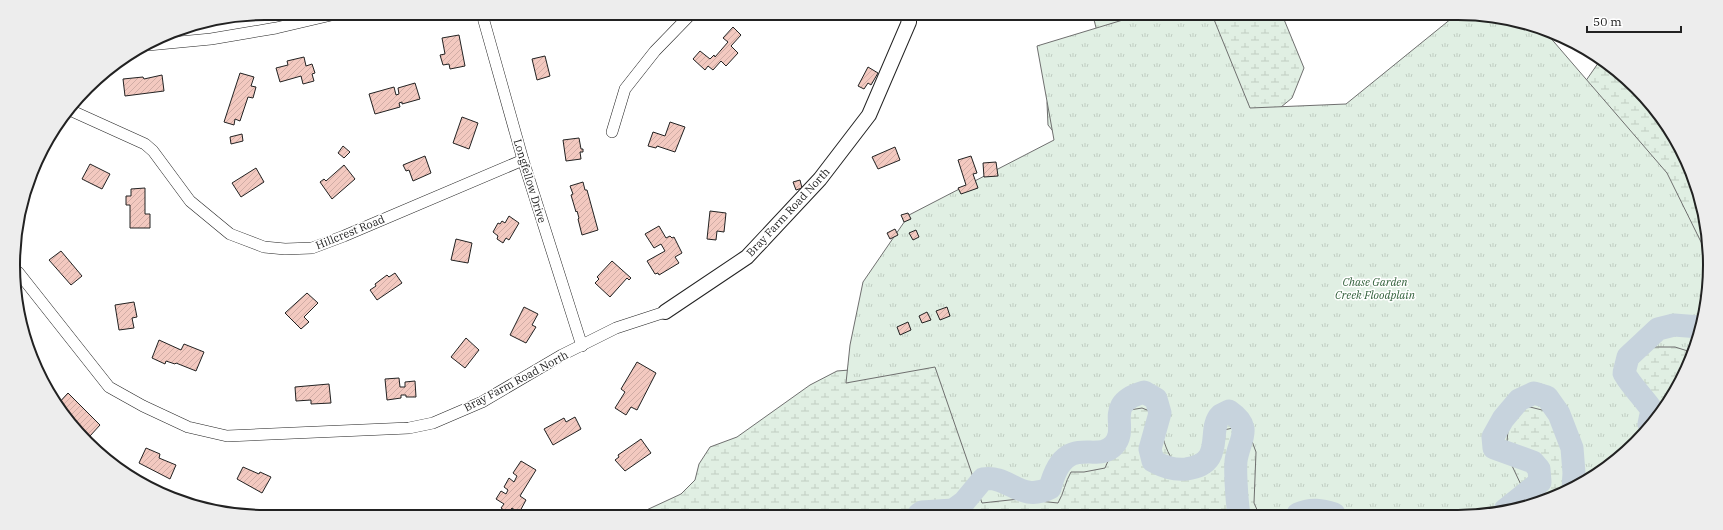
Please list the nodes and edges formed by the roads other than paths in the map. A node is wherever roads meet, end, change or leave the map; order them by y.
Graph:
1 (310, 20) edge
2 (484, 20) edge
3 (685, 20) edge
4 (908, 20) edge
5 (160, 44) edge
6 (74, 112) edge
7 (612, 132) dead end
8 (523, 160) junction
9 (21, 275) edge
10 (665, 312) joint
11 (582, 346) junction

1 - 5 street
2 - 8 street, Longfellow Drive
3 - 7 street
4 - 10 street, Bray Farm Road North
6 - 8 street, Hillcrest Road
8 - 11 street, Longfellow Drive
9 - 11 street, Bray Farm Road North
10 - 11 street, Bray Farm Road North

